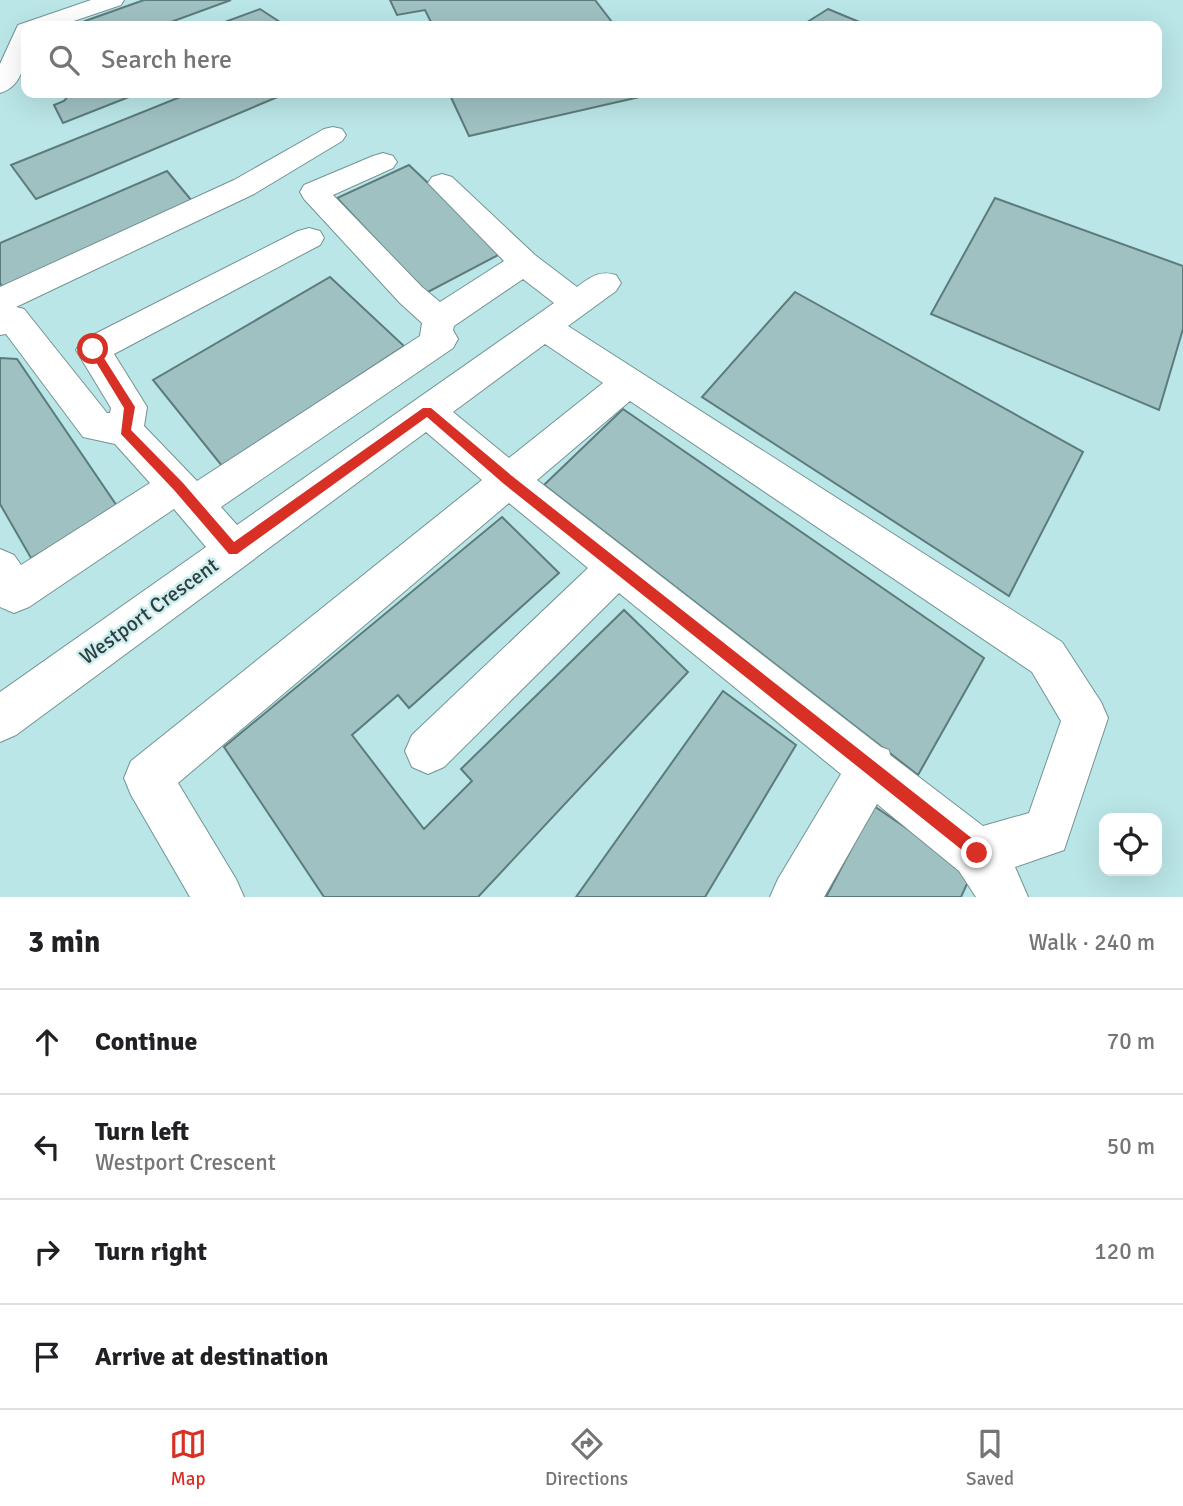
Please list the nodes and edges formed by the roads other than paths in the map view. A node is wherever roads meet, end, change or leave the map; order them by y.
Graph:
1 (104, 1) edge
2 (42, 21) edge
3 (21, 45) edge
4 (0, 85) edge
5 (333, 135) dead end
6 (383, 162) dead end
7 (442, 183) dead end
8 (309, 239) dead end
9 (524, 263) junction
10 (351, 266) dead end
11 (0, 301) edge
12 (0, 323) edge
13 (544, 327) junction
14 (438, 331) junction
15 (476, 374) junction
16 (629, 382) junction
17 (427, 411) junction
18 (125, 431) junction
19 (508, 480) junction
20 (186, 495) junction
21 (233, 550) junction
22 (617, 567) junction
23 (0, 568) edge
24 (0, 719) edge
25 (428, 751) dead end
26 (872, 767) junction
27 (977, 853) junction
28 (218, 897) edge
29 (796, 897) edge
30 (1002, 897) edge

1 - 2 street
3 - 4 street
5 - 11 street
6 - 14 street
7 - 9 street
8 - 18 street
9 - 13 street, Westport Crescent
9 - 14 street
10 - 14 street
12 - 18 street
13 - 15 street, Westport Crescent
13 - 16 street
14 - 15 street
14 - 20 street
15 - 17 street, Westport Crescent
16 - 19 street
16 - 27 street
17 - 19 street
17 - 21 street, Westport Crescent
18 - 20 street
19 - 22 street
19 - 28 street
20 - 21 street
20 - 23 street
21 - 24 street, Westport Crescent
22 - 25 street
22 - 26 street
26 - 27 street
26 - 29 street
27 - 30 street

